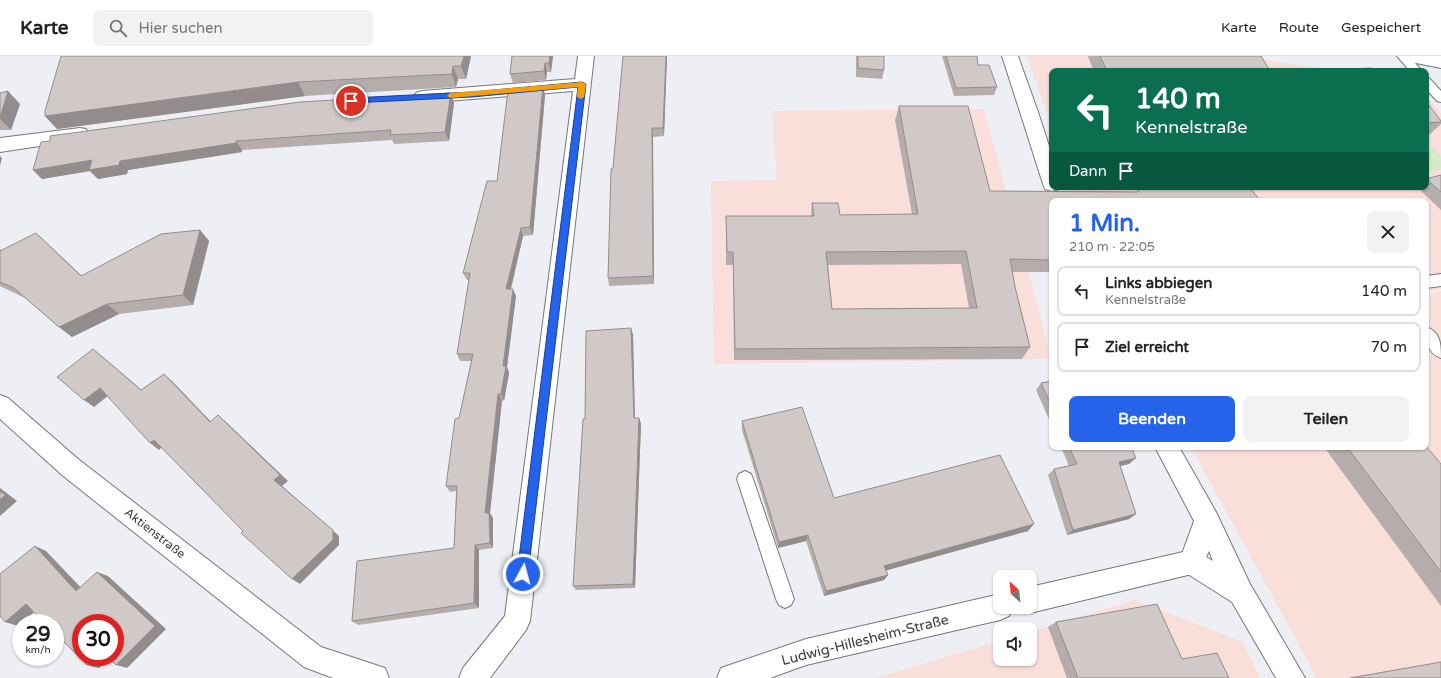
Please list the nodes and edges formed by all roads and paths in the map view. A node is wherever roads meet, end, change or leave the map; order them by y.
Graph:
1 (586, 56) edge
2 (1010, 56) edge
3 (1403, 56) edge
4 (1407, 56) edge
5 (1441, 62) edge
6 (1413, 68) edge
7 (582, 84) junction
8 (1429, 85) edge
9 (409, 98) edge
10 (1441, 98) edge
11 (94, 132) edge
12 (0, 145) edge
13 (1049, 176) edge
14 (1441, 280) edge
15 (1429, 282) edge
16 (1429, 338) edge
17 (1441, 352) edge
18 (0, 404) edge
19 (1169, 450) edge
20 (745, 479) dead end
21 (1207, 520) junction
22 (1192, 562) junction
23 (1242, 593) junction
24 (1037, 598) edge
25 (785, 599) dead end
26 (993, 609) edge
27 (319, 668) edge
28 (375, 678) edge
29 (473, 678) edge
30 (731, 678) edge
31 (1291, 678) edge

1 - 7 street
2 - 13 street
3 - 6 lane
4 - 5 street
7 - 9 street
7 - 29 street
8 - 10 lane
11 - 12 street
14 - 15 lane
16 - 17 lane
18 - 27 street, Aktienstraße
19 - 21 street
20 - 25 lane
21 - 22 street
21 - 23 street
22 - 23 street
22 - 24 street
23 - 31 street
26 - 30 street, Ludwig-Hillesheim-Straße
27 - 28 street, Aktienstraße

